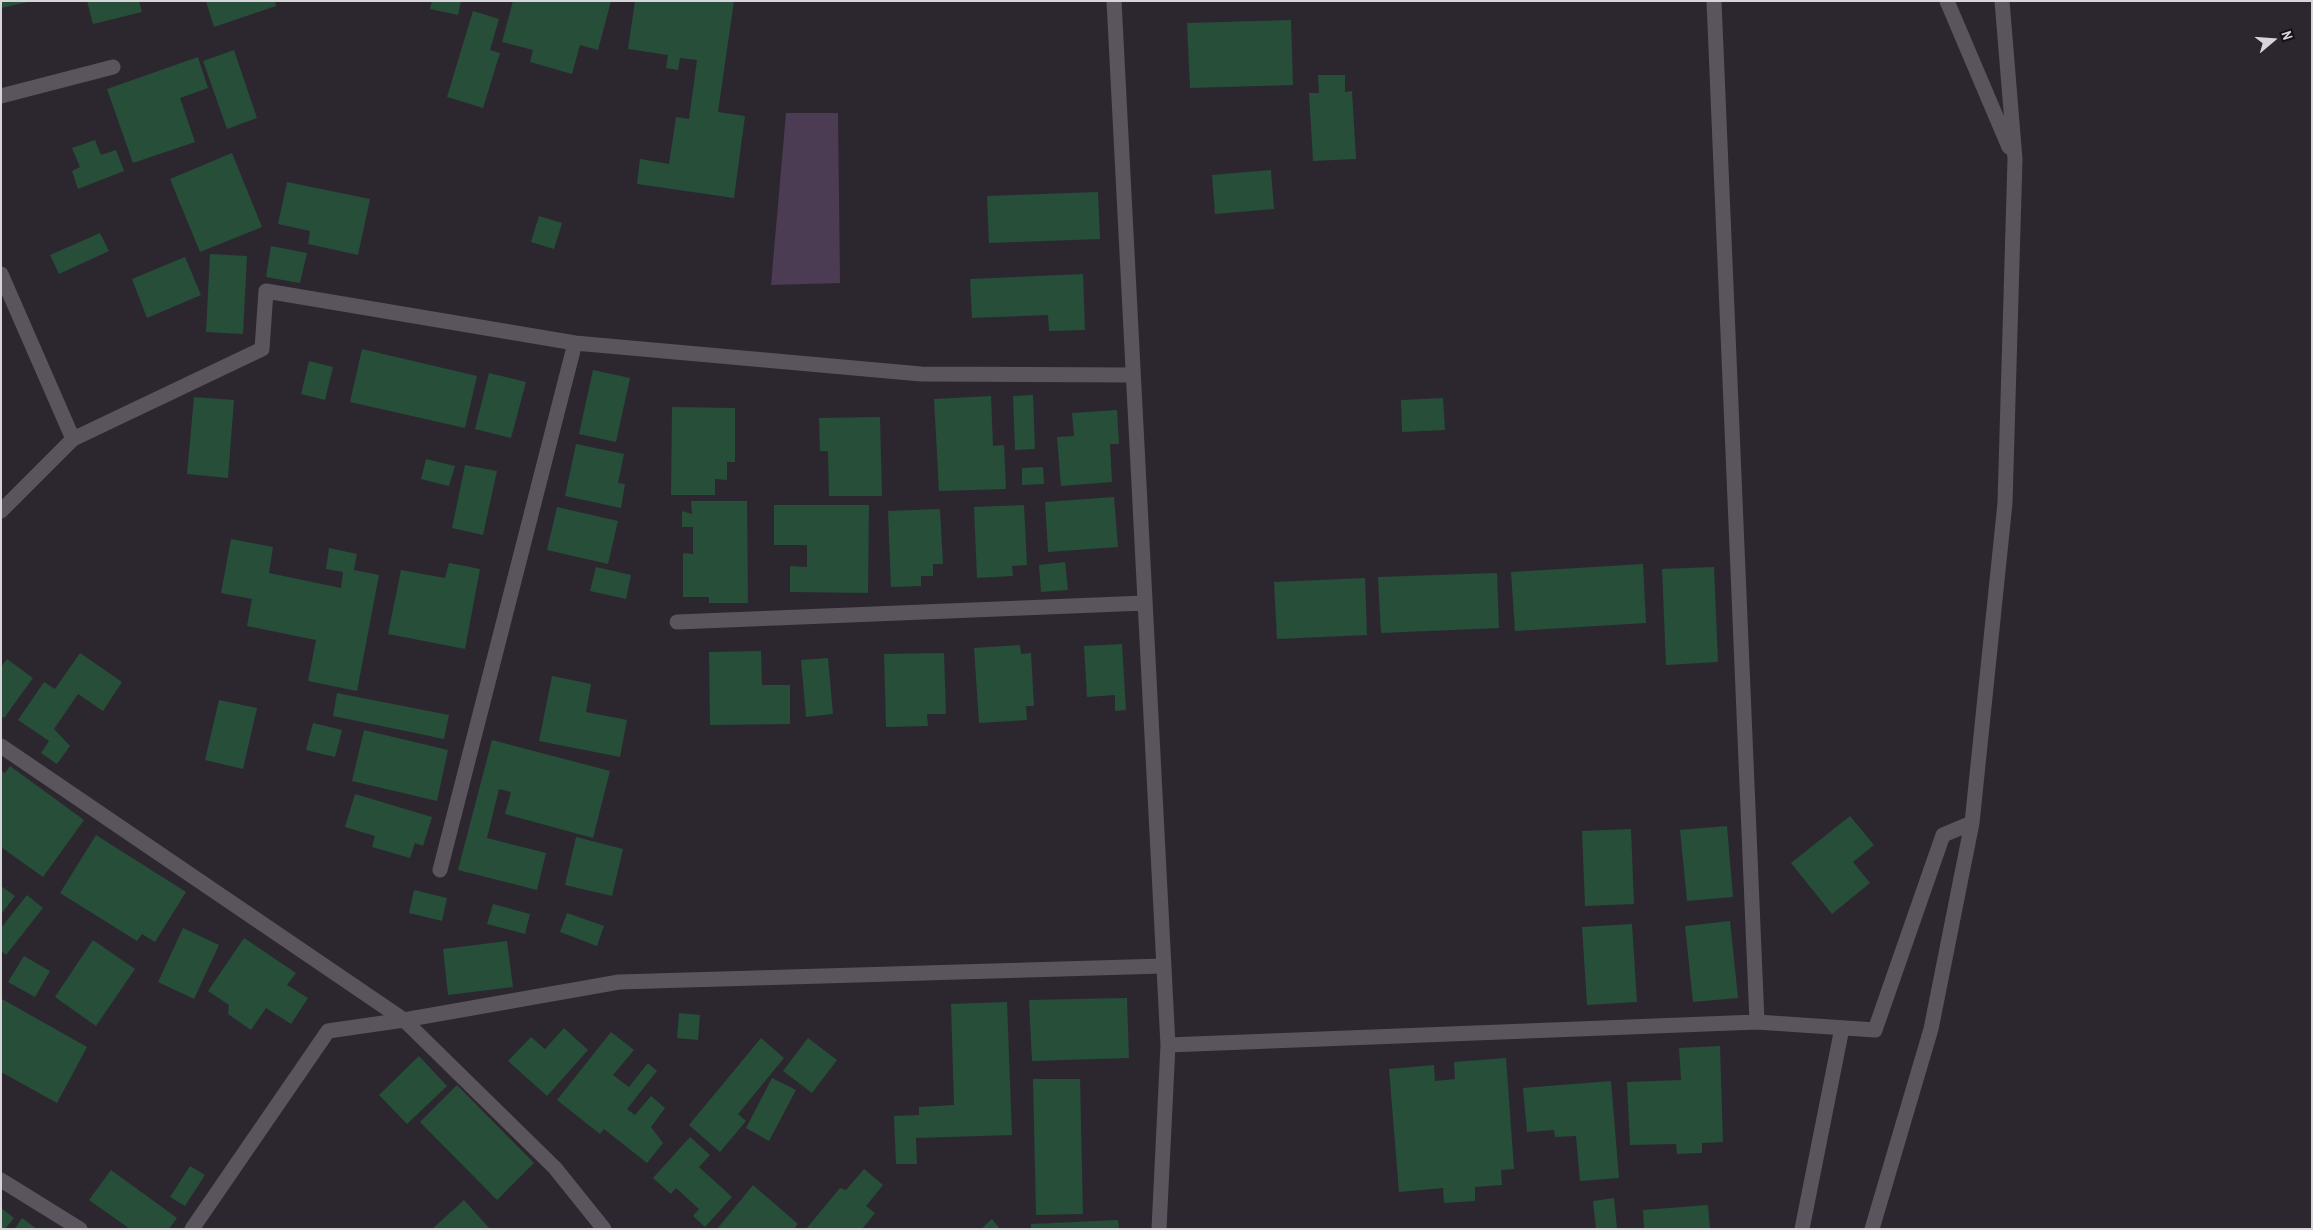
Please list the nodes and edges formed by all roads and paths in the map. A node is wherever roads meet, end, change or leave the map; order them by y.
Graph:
1 (1114, 1) edge
2 (1714, 1) edge
3 (1948, 1) edge
4 (2002, 1) edge
5 (113, 67) dead end
6 (1, 96) edge
7 (2015, 160) junction
8 (1, 274) edge
9 (575, 343) junction
10 (1133, 375) junction
11 (73, 439) junction
12 (1, 511) edge
13 (1145, 603) junction
14 (677, 622) dead end
15 (1, 746) edge
16 (1972, 823) junction
17 (440, 870) dead end
18 (1163, 966) junction
19 (404, 1020) junction
20 (1757, 1022) junction
21 (1842, 1028) junction
22 (1168, 1045) junction
23 (1, 1180) edge
24 (80, 1229) edge
25 (192, 1229) edge
26 (604, 1229) edge
27 (1158, 1229) edge
28 (1802, 1229) edge
29 (1872, 1229) edge

1 - 10 street
2 - 20 street
3 - 7 street
4 - 7 street
5 - 6 street
7 - 16 street
8 - 11 street
9 - 10 street
9 - 11 street
9 - 17 street
10 - 13 street
11 - 12 street
13 - 14 street
13 - 18 street
15 - 19 street
16 - 21 street
16 - 29 street
18 - 19 street
18 - 22 street
19 - 25 street
19 - 26 street
20 - 21 street
20 - 22 street
21 - 28 street
22 - 27 street
23 - 24 street

